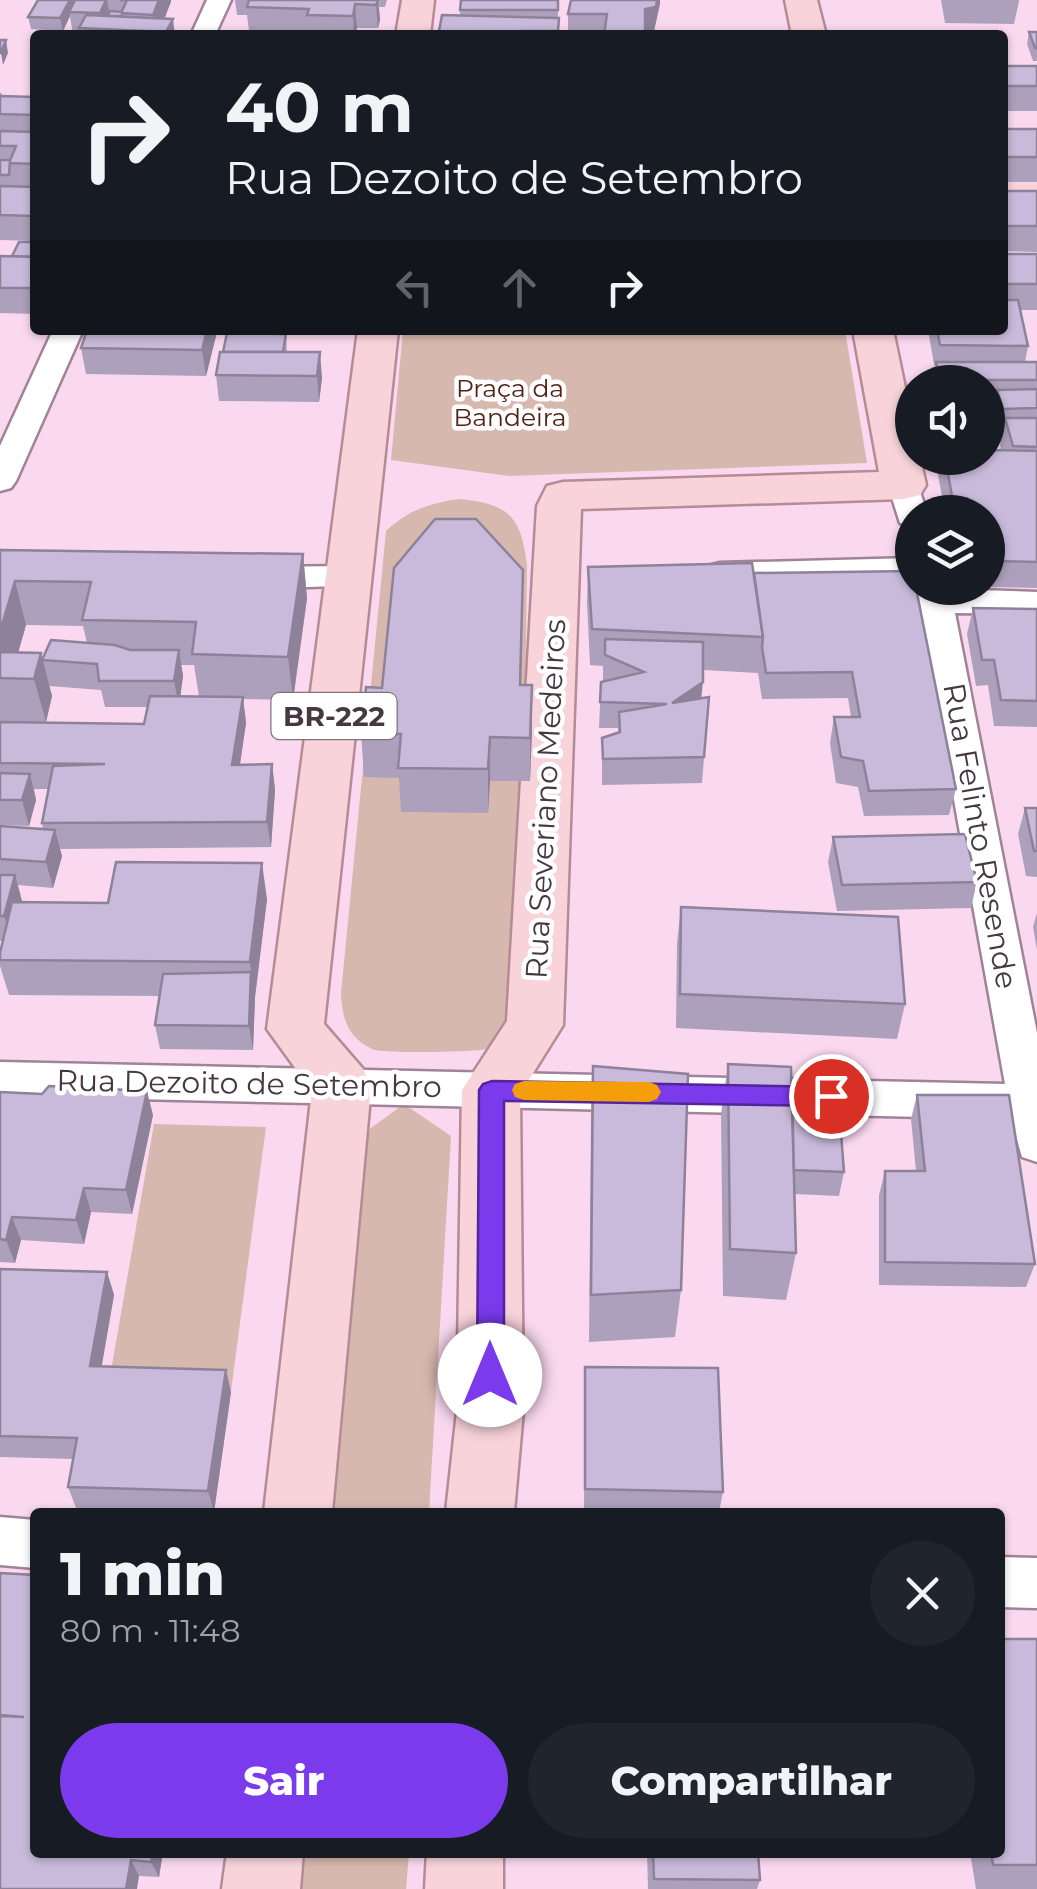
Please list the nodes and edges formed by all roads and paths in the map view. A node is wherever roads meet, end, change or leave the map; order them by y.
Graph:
1 (220, 0) edge
2 (418, 0) edge
3 (801, 0) edge
4 (205, 30) edge
5 (415, 30) edge
6 (808, 30) edge
7 (1008, 190) edge
8 (1037, 190) edge
9 (66, 335) edge
10 (377, 335) edge
11 (875, 335) edge
12 (0, 482) edge
13 (907, 495) edge
14 (895, 500) edge
15 (895, 570) edge
16 (695, 574) edge
17 (351, 576) junction
18 (214, 578) edge
19 (1005, 600) edge
20 (1037, 603) edge
21 (937, 605) edge
22 (0, 1079) edge
23 (342, 1086) junction
24 (492, 1090) junction
25 (1032, 1102) edge
26 (1037, 1144) edge
27 (298, 1508) edge
28 (480, 1508) edge
29 (0, 1542) edge
30 (30, 1544) edge
31 (1005, 1582) edge
32 (1037, 1583) edge
33 (264, 1858) edge
34 (465, 1858) edge
35 (261, 1889) edge
36 (464, 1889) edge

1 - 4 street
2 - 5 main road
3 - 6 main road
7 - 8 main road
9 - 12 street
10 - 17 main road, BR-222
11 - 13 main road
14 - 24 main road, Rua Severiano Medeiros
15 - 16 street
17 - 18 street
17 - 23 main road, BR-222
19 - 20 street
21 - 25 street, Rua Felinto Resende
22 - 23 street, Rua Dezoito de Setembro
23 - 24 street, Rua Dezoito de Setembro
23 - 27 main road
24 - 25 street, Rua Dezoito de Setembro
24 - 28 main road
25 - 26 street, Rua Felinto Resende
29 - 30 street
31 - 32 street
33 - 35 main road
34 - 36 main road

